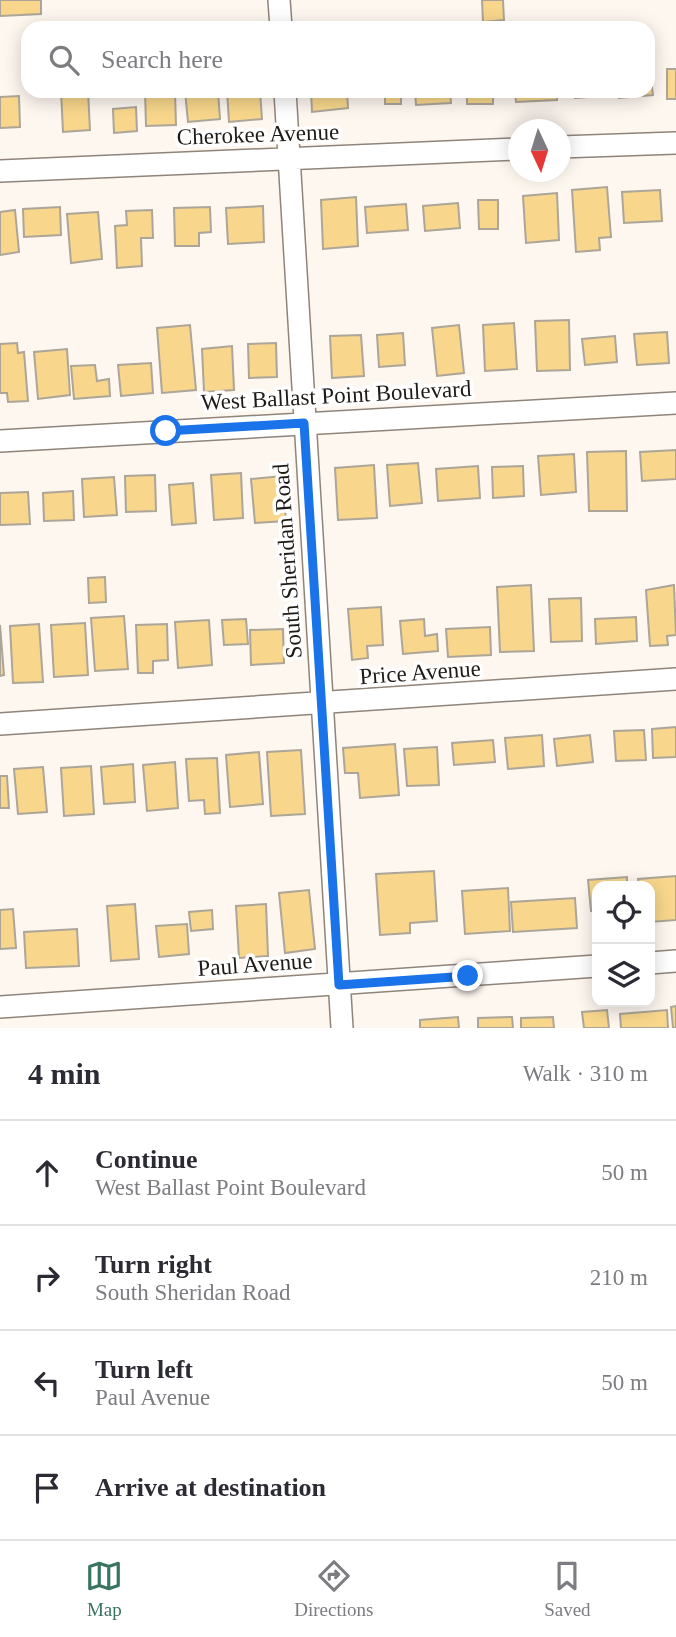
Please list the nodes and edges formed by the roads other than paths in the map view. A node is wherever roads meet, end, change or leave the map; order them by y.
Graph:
1 (279, 0) edge
2 (280, 21) edge
3 (285, 98) edge
4 (676, 143) edge
5 (571, 147) edge
6 (508, 149) edge
7 (289, 158) junction
8 (0, 171) edge
9 (676, 403) edge
10 (304, 423) junction
11 (0, 441) edge
12 (676, 680) edge
13 (322, 705) junction
14 (0, 724) edge
15 (676, 961) edge
16 (655, 962) edge
17 (592, 966) edge
18 (339, 985) junction
19 (0, 1007) edge
20 (342, 1028) edge

1 - 2 street
3 - 7 street, South Sheridan Road
4 - 5 street
6 - 7 street, Cherokee Avenue
7 - 8 street, Cherokee Avenue
7 - 10 street, South Sheridan Road
9 - 10 street, West Ballast Point Boulevard
10 - 11 street, West Ballast Point Boulevard
10 - 13 street, South Sheridan Road
12 - 13 street, Price Avenue
13 - 14 street, Price Avenue
13 - 18 street, South Sheridan Road
15 - 16 street
17 - 18 street, Paul Avenue
18 - 19 street, Paul Avenue
18 - 20 street, South Sheridan Road

